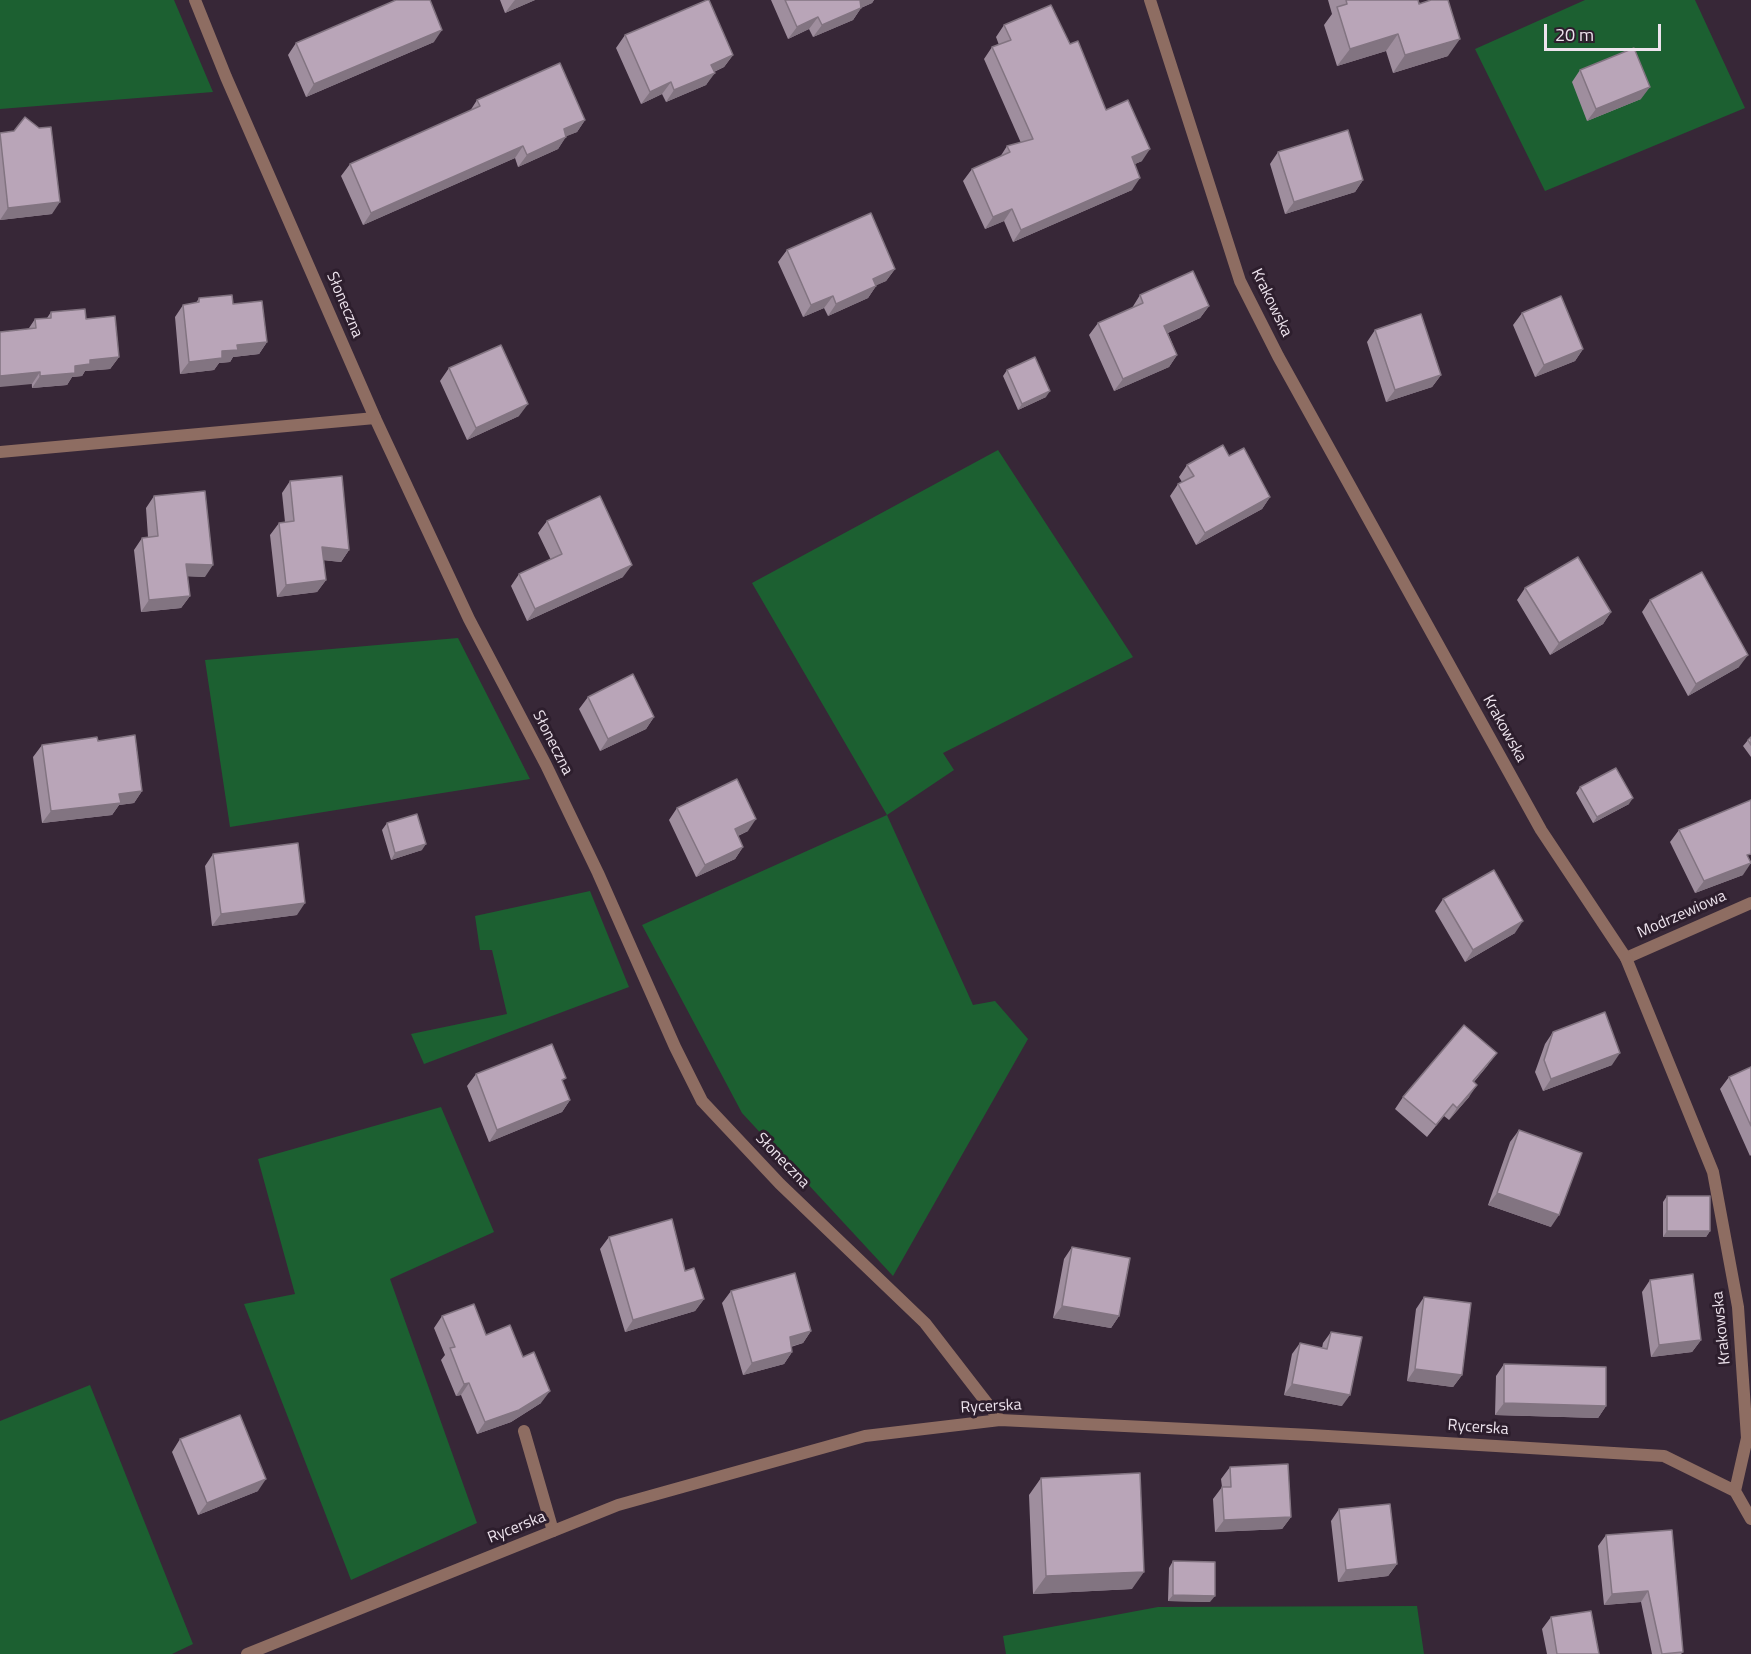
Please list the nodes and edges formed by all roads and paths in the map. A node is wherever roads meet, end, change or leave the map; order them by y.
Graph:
1 (195, 0) edge
2 (1150, 0) edge
3 (375, 418) junction
4 (0, 452) edge
5 (1751, 903) edge
6 (1626, 958) junction
7 (1000, 1420) junction
8 (524, 1431) dead end
9 (1735, 1491) junction
10 (1751, 1519) edge
11 (553, 1531) junction
12 (247, 1654) edge

1 - 3 street, Słoneczna
2 - 6 street, Krakowska
3 - 4 street
3 - 7 street, Słoneczna
5 - 6 street, Modrzewiowa
6 - 9 street, Krakowska
7 - 9 street, Rycerska
7 - 11 street, Rycerska
8 - 11 street
9 - 10 street
11 - 12 street, Rycerska

